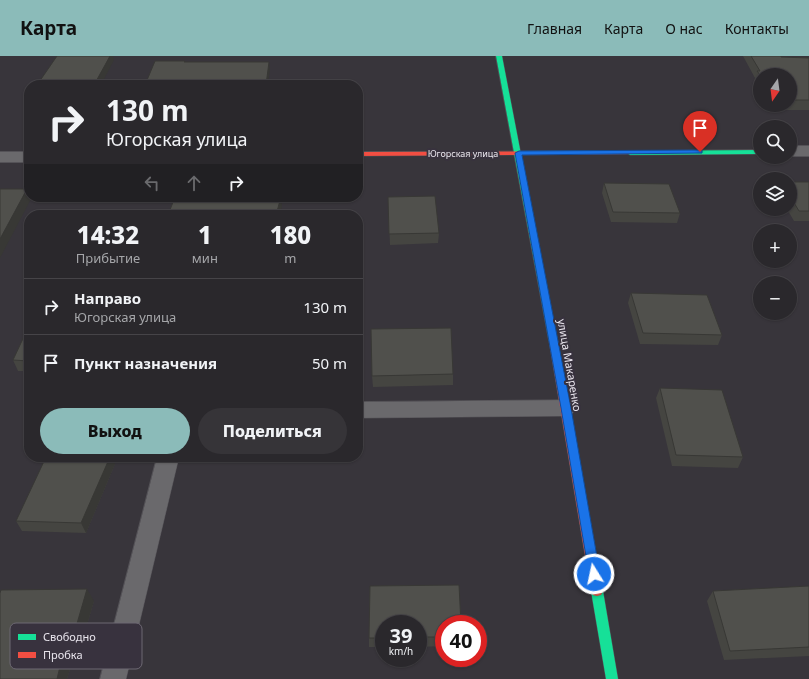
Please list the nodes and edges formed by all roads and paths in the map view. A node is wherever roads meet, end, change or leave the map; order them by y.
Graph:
1 (500, 56) edge
2 (797, 151) edge
3 (809, 151) edge
4 (753, 152) edge
5 (519, 153) junction
6 (363, 154) edge
7 (24, 156) edge
8 (0, 157) edge
9 (566, 408) junction
10 (363, 410) edge
11 (167, 462) edge
12 (127, 623) edge
13 (115, 669) edge
14 (113, 679) edge
15 (612, 679) edge

1 - 5 street, улица Макаренко
2 - 3 street
4 - 5 street, Югорская улица
5 - 6 street, Югорская улица
5 - 9 street, улица Макаренко
7 - 8 street
9 - 10 lane
9 - 15 street, улица Макаренко
11 - 12 lane
13 - 14 lane

